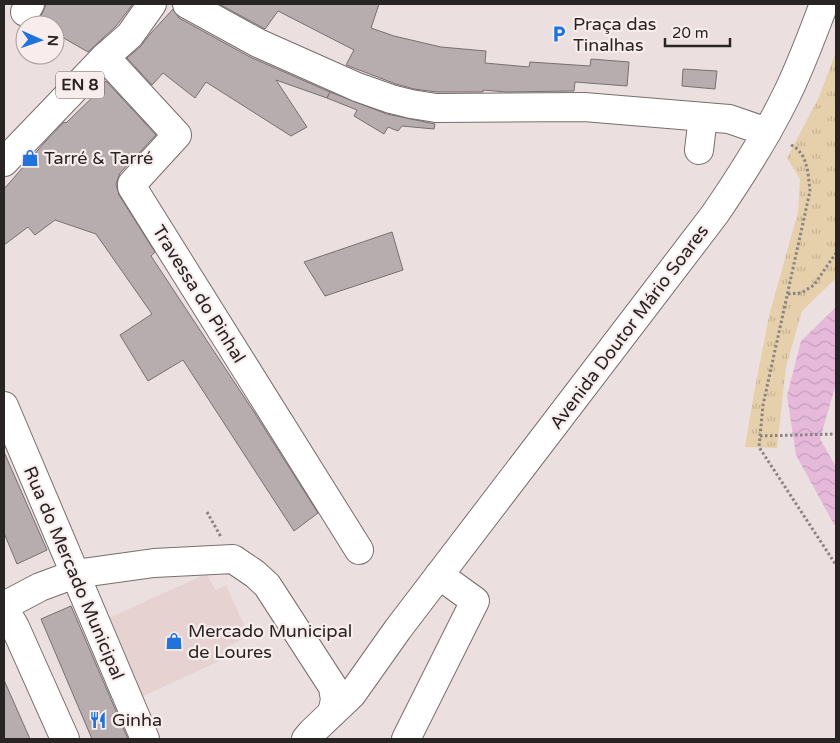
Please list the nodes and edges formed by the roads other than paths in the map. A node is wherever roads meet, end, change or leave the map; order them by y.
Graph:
1 (152, 4) edge
2 (187, 4) edge
3 (824, 4) edge
4 (105, 58) junction
5 (716, 118) junction
6 (768, 132) junction
7 (699, 150) dead end
8 (4, 162) edge
9 (4, 406) edge
10 (359, 550) dead end
11 (75, 574) junction
12 (439, 575) junction
13 (4, 607) edge
14 (333, 700) junction
15 (309, 736) edge
16 (65, 739) edge
17 (145, 739) edge
18 (406, 739) edge

1 - 4 street, EN 8
2 - 5 street
3 - 6 street, Avenida Doutor Mário Soares
4 - 8 street, EN 8
4 - 10 street, Travessa do Pinhal
5 - 6 street
5 - 7 street
6 - 12 street, Avenida Doutor Mário Soares
9 - 11 street, Rua do Mercado Municipal
11 - 13 street
11 - 14 street
11 - 17 street, Rua do Mercado Municipal
12 - 14 street, Avenida Doutor Mário Soares
12 - 18 street
13 - 16 street
14 - 15 street, Avenida Doutor Mário Soares

